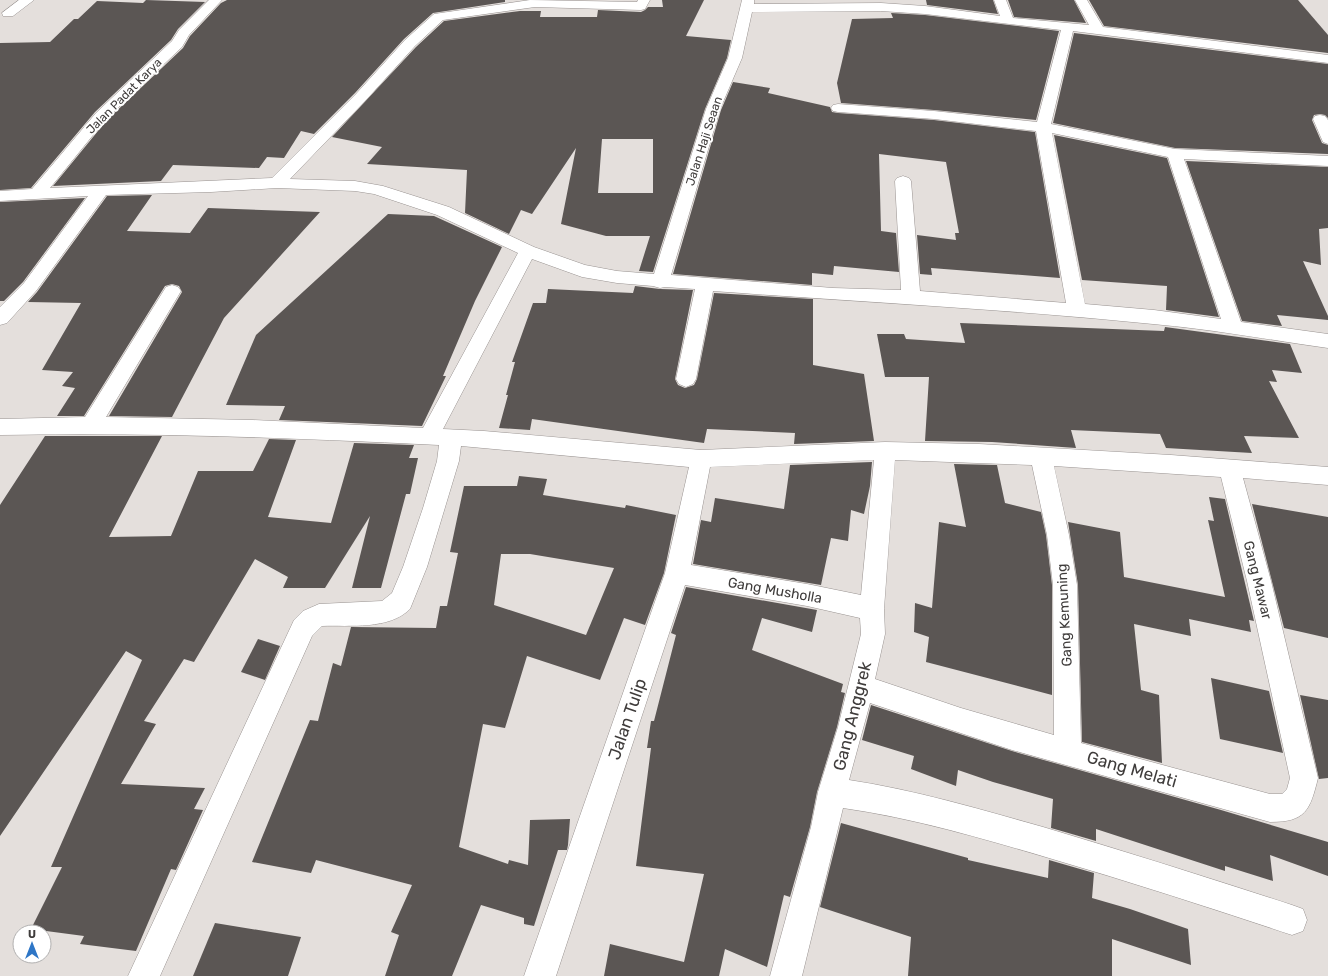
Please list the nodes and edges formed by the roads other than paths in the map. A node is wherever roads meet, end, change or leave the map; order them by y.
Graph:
1 (28, 0) edge
2 (216, 0) edge
3 (644, 0) edge
4 (1000, 0) edge
5 (1081, 0) edge
6 (535, 1) edge
7 (881, 3) edge
8 (748, 4) edge
9 (8, 13) dead end
10 (1008, 21) junction
11 (1068, 27) junction
12 (1098, 30) junction
13 (1328, 59) edge
14 (838, 108) dead end
15 (1320, 119) dead end
16 (1043, 127) junction
17 (1328, 139) edge
18 (1175, 154) junction
19 (1328, 161) edge
20 (903, 181) dead end
21 (277, 183) junction
22 (101, 190) junction
23 (36, 195) junction
24 (0, 196) edge
25 (528, 251) junction
26 (660, 282) junction
27 (705, 285) junction
28 (172, 291) dead end
29 (912, 297) junction
30 (1077, 311) junction
31 (0, 318) edge
32 (1233, 328) junction
33 (1328, 341) edge
34 (686, 379) dead end
35 (91, 425) junction
36 (0, 427) edge
37 (440, 437) junction
38 (885, 450) junction
39 (1041, 457) junction
40 (701, 459) junction
41 (1230, 469) junction
42 (1328, 476) edge
43 (677, 573) junction
44 (872, 609) junction
45 (860, 687) junction
46 (1284, 691) joint
47 (1068, 752) junction
48 (832, 792) junction
49 (1292, 920) dead end
50 (144, 976) edge
51 (540, 976) edge
52 (786, 976) edge

1 - 9 street
2 - 23 street, Jalan Padat Karya
3 - 6 street
4 - 10 street
5 - 12 street
6 - 21 street
7 - 8 street
7 - 10 street
8 - 26 street, Jalan Haji Seaan
10 - 11 street
11 - 12 street
11 - 16 street
12 - 13 street
14 - 16 street
15 - 17 street
16 - 18 street
16 - 30 street
18 - 19 street
18 - 32 street
20 - 29 street
21 - 22 street
21 - 25 street
22 - 23 street
22 - 31 street
23 - 24 street
25 - 26 street
25 - 37 street
26 - 27 street
27 - 29 street
27 - 34 street
28 - 35 street
29 - 30 street
30 - 32 street
32 - 33 street
35 - 36 street
35 - 37 street
37 - 40 street
37 - 50 street
38 - 39 street
38 - 40 street
38 - 44 street, Gang Anggrek
39 - 41 street
39 - 47 street, Gang Kemuning
40 - 43 street, Jalan Tulip
41 - 42 street
41 - 46 street, Gang Mawar
43 - 44 street, Gang Musholla
43 - 51 street, Jalan Tulip
44 - 45 street, Gang Anggrek
45 - 47 street, Gang Melati
45 - 48 street, Gang Anggrek
46 - 47 street, Gang Melati
48 - 49 street
48 - 52 street, Gang Anggrek

